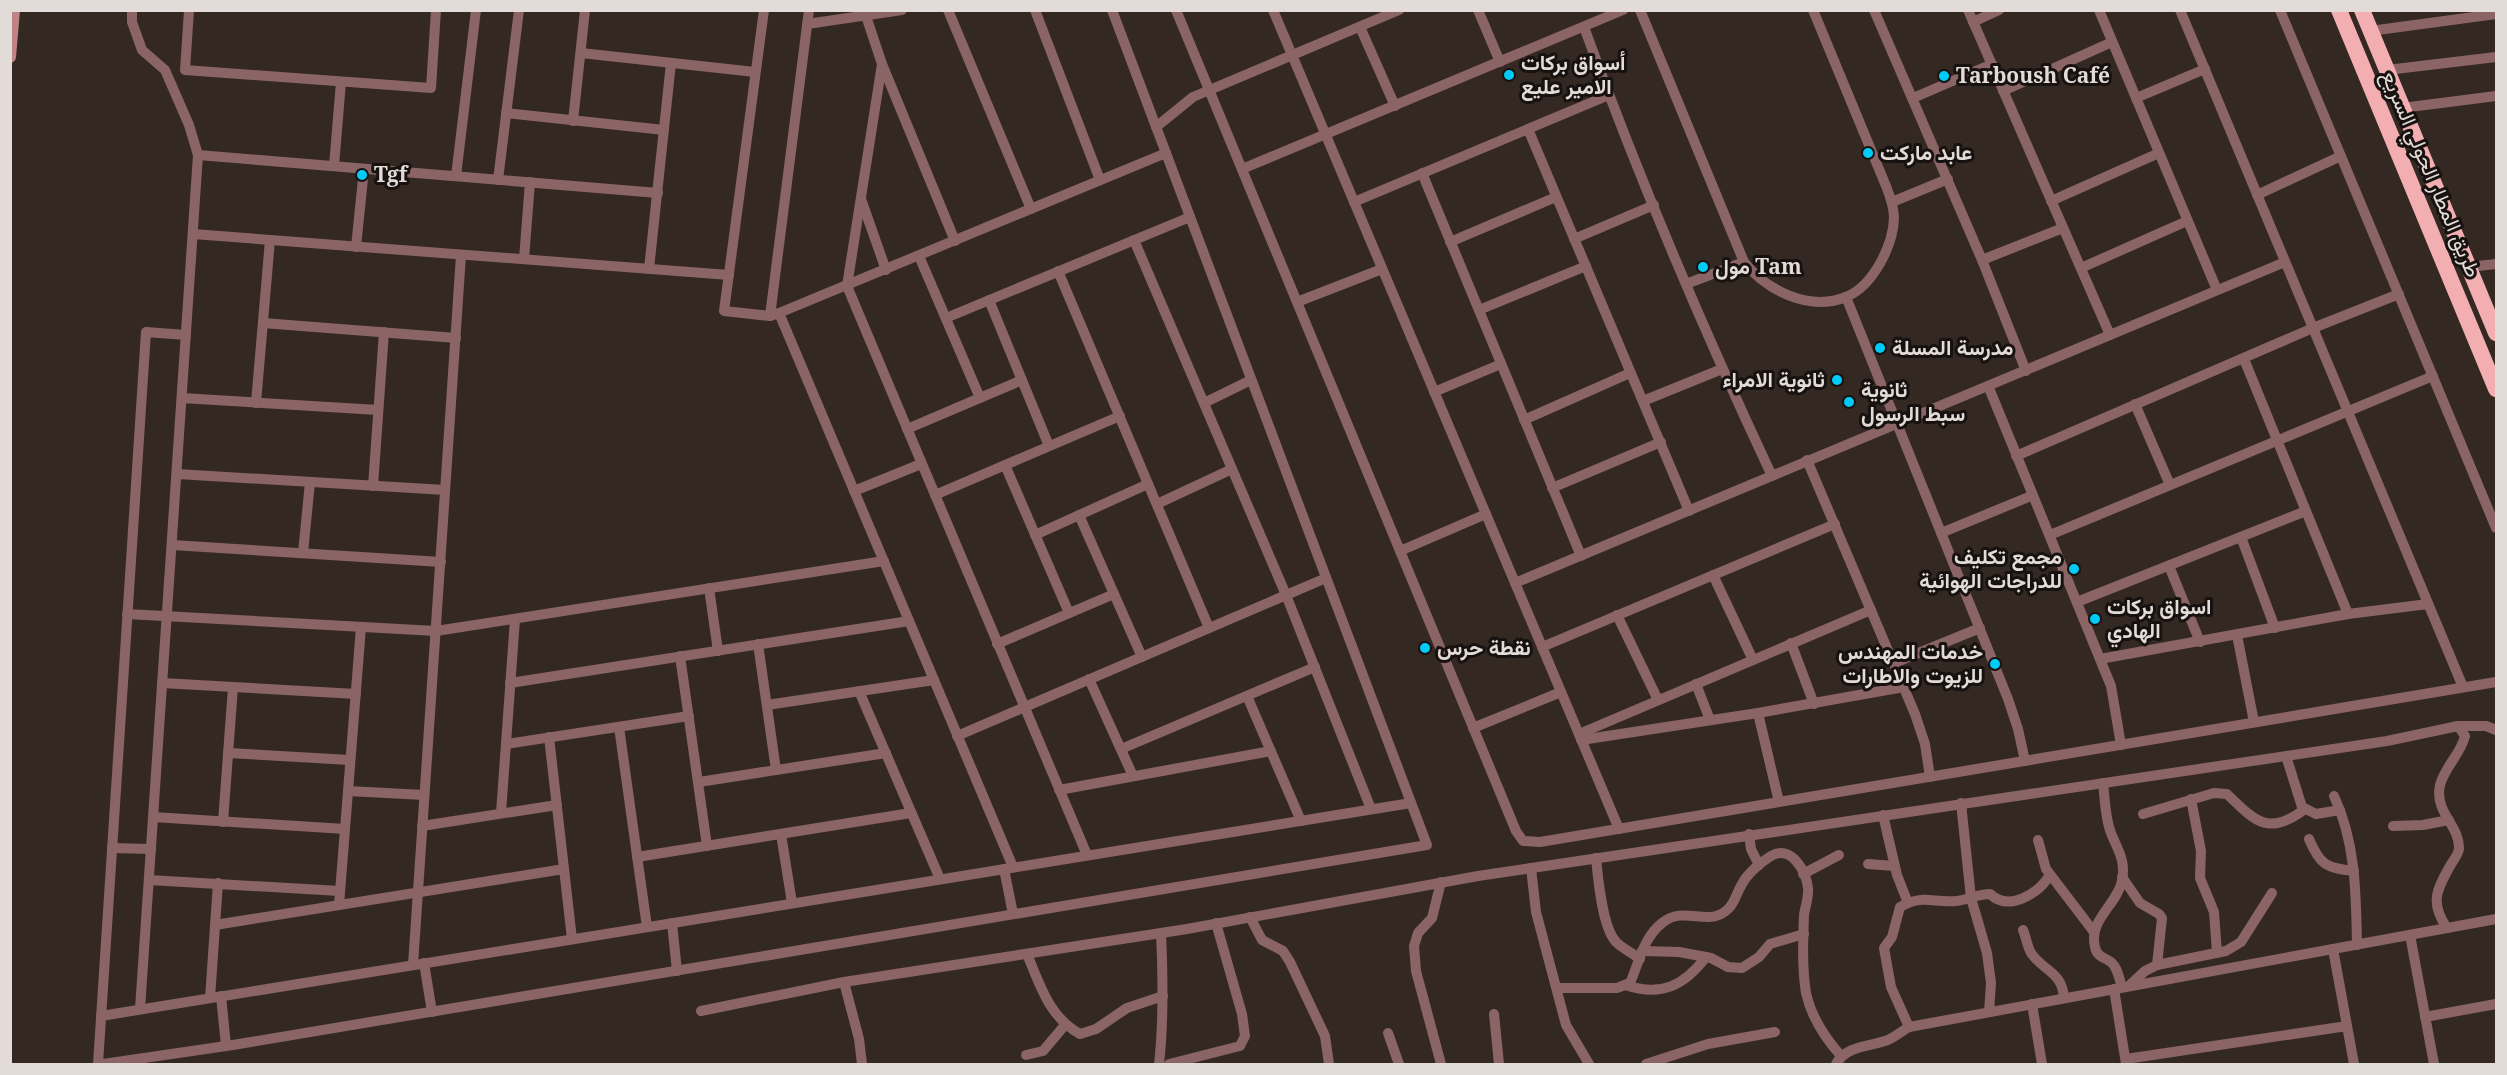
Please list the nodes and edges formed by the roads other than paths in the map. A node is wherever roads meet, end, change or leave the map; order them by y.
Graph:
1 (14, 10) edge
2 (132, 10) edge
3 (189, 10) edge
4 (436, 10) edge
5 (476, 10) edge
6 (519, 10) edge
7 (585, 10) edge
8 (764, 10) edge
9 (809, 10) edge
10 (902, 10) edge
11 (948, 10) edge
12 (1035, 10) edge
13 (1112, 10) edge
14 (1176, 10) edge
15 (1273, 10) edge
16 (1399, 10) edge
17 (1478, 10) edge
18 (1623, 10) edge
19 (1640, 10) edge
20 (1813, 10) edge
21 (1874, 10) edge
22 (1968, 10) edge
23 (2000, 10) edge
24 (2099, 10) edge
25 (2180, 10) edge
26 (2280, 10) edge
27 (2338, 10) edge
28 (2362, 10) edge
29 (2496, 14) edge
30 (866, 16) junction
31 (1973, 22) junction
32 (807, 24) junction
33 (1360, 27) junction
34 (1584, 27) junction
35 (2370, 31) junction
36 (2112, 42) junction
37 (580, 53) junction
38 (1292, 56) junction
39 (10, 57) edge
40 (2496, 57) edge
41 (1500, 62) junction
42 (671, 63) junction
43 (882, 64) junction
44 (1992, 64) junction
45 (2205, 69) junction
46 (2387, 70) junction
47 (755, 72) junction
48 (341, 82) junction
49 (1209, 91) junction
50 (2003, 91) junction
51 (1609, 95) junction
52 (2496, 96) edge
53 (1914, 98) junction
54 (2136, 98) junction
55 (1395, 106) junction
56 (2402, 108) junction
57 (506, 114) junction
58 (573, 121) junction
59 (1156, 127) junction
60 (1528, 129) junction
61 (664, 130) junction
62 (1325, 135) junction
63 (1166, 153) junction
64 (2159, 153) junction
65 (198, 155) junction
66 (2341, 156) junction
67 (334, 166) junction
68 (364, 169) junction
69 (1242, 169) junction
70 (1422, 172) junction
71 (456, 176) junction
72 (1948, 179) junction
73 (498, 180) junction
74 (1101, 180) junction
75 (530, 183) junction
76 (657, 194) junction
77 (2257, 195) junction
78 (860, 196) junction
79 (1556, 197) junction
80 (2051, 201) junction
81 (1354, 202) junction
82 (1892, 202) junction
83 (1654, 205) junction
84 (1031, 209) junction
85 (1190, 217) junction
86 (2187, 221) junction
87 (2063, 228) junction
88 (193, 234) junction
89 (1574, 239) junction
90 (270, 240) junction
91 (1134, 240) junction
92 (955, 241) junction
93 (1450, 242) junction
94 (356, 247) junction
95 (461, 255) junction
96 (919, 256) junction
97 (524, 259) junction
98 (1982, 261) junction
99 (1744, 262) junction
100 (2285, 262) junction
101 (2496, 264) edge
102 (1586, 266) junction
103 (2469, 267) junction
104 (2081, 268) junction
105 (649, 269) junction
106 (886, 270) junction
107 (1382, 270) junction
108 (1058, 271) junction
109 (729, 275) junction
110 (1686, 284) junction
111 (847, 286) junction
112 (2217, 290) junction
113 (2399, 294) junction
114 (1846, 297) junction
115 (989, 300) junction
116 (1297, 302) junction
117 (1479, 310) junction
118 (2492, 311) edge
119 (774, 314) junction
120 (946, 318) junction
121 (263, 323) junction
122 (2313, 328) junction
123 (384, 332) junction
124 (2496, 333) edge
125 (186, 335) junction
126 (2110, 335) junction
127 (456, 338) junction
128 (2244, 359) junction
129 (1501, 364) junction
130 (1722, 369) junction
131 (2026, 371) junction
132 (1630, 373) junction
133 (2433, 376) junction
134 (1022, 380) junction
135 (1251, 380) junction
136 (1989, 388) junction
137 (2496, 389) edge
138 (1434, 392) junction
139 (182, 398) junction
140 (980, 398) junction
141 (1643, 401) junction
142 (256, 403) junction
143 (1204, 403) junction
144 (2135, 404) junction
145 (378, 410) junction
146 (2348, 411) junction
147 (1120, 416) junction
148 (1524, 420) junction
149 (1897, 423) junction
150 (907, 429) junction
151 (2277, 441) junction
152 (1661, 442) junction
153 (1049, 446) junction
154 (2016, 456) junction
155 (1807, 460) junction
156 (921, 464) junction
157 (1005, 465) junction
158 (1232, 469) junction
159 (177, 474) junction
160 (1772, 476) junction
161 (310, 482) junction
162 (1148, 484) junction
163 (2170, 485) junction
164 (373, 486) junction
165 (1552, 488) junction
166 (445, 490) junction
167 (854, 491) junction
168 (935, 495) junction
169 (2031, 496) junction
170 (1157, 504) junction
171 (1689, 511) junction
172 (2306, 511) junction
173 (1486, 514) junction
174 (1079, 515) junction
175 (1835, 524) junction
176 (2496, 528) edge
177 (1941, 533) junction
178 (1035, 535) junction
179 (2050, 535) junction
180 (2241, 537) junction
181 (172, 545) junction
182 (1400, 551) junction
183 (303, 553) junction
184 (1581, 556) junction
185 (884, 561) junction
186 (441, 562) junction
187 (2169, 566) junction
188 (1713, 575) junction
189 (1326, 578) junction
190 (1515, 583) junction
191 (709, 588) junction
192 (1114, 594) junction
193 (1286, 595) junction
194 (2077, 602) junction
195 (2428, 604) junction
196 (1871, 610) junction
197 (1069, 613) junction
198 (127, 614) junction
199 (2348, 614) junction
200 (1617, 615) junction
201 (167, 617) junction
202 (515, 619) junction
203 (909, 621) junction
204 (361, 627) junction
205 (1209, 628) junction
206 (1980, 628) junction
207 (2275, 628) junction
208 (436, 631) junction
209 (2237, 635) junction
210 (2200, 642) junction
211 (1791, 643) junction
212 (758, 644) junction
213 (997, 644) junction
214 (1542, 646) junction
215 (718, 651) junction
216 (681, 657) junction
217 (1142, 657) junction
218 (2100, 659) junction
219 (1753, 660) junction
220 (1894, 663) junction
221 (1315, 667) junction
222 (1089, 679) junction
223 (934, 680) junction
224 (2496, 682) edge
225 (162, 683) junction
226 (510, 683) junction
227 (1696, 684) junction
228 (233, 687) junction
229 (1904, 687) junction
230 (2463, 687) junction
231 (859, 691) junction
232 (1561, 692) junction
233 (356, 694) junction
234 (1247, 696) junction
235 (1658, 700) junction
236 (1814, 704) junction
237 (767, 705) junction
238 (1024, 707) junction
239 (1758, 713) junction
240 (689, 716) junction
241 (1710, 720) junction
242 (2254, 722) junction
243 (2458, 726) junction
244 (619, 727) junction
245 (1473, 728) junction
246 (2496, 730) edge
247 (957, 736) junction
248 (549, 737) junction
249 (1580, 737) junction
250 (506, 744) junction
251 (2121, 745) junction
252 (1121, 749) junction
253 (1271, 751) junction
254 (228, 753) junction
255 (886, 753) junction
256 (2286, 756) junction
257 (350, 760) junction
258 (2025, 761) junction
259 (776, 770) junction
260 (1133, 776) junction
261 (1930, 777) junction
262 (699, 782) junction
263 (2103, 783) junction
264 (1059, 790) junction
265 (348, 791) junction
266 (424, 795) junction
267 (2334, 796) dead end
268 (2190, 799) junction
269 (1779, 802) junction
270 (1411, 803) junction
271 (1961, 804) junction
272 (557, 805) junction
273 (1371, 809) junction
274 (2305, 809) junction
275 (2340, 810) junction
276 (501, 813) junction
277 (911, 813) junction
278 (2143, 814) dead end
279 (1883, 815) junction
280 (153, 817) junction
281 (2449, 820) junction
282 (1301, 821) junction
283 (223, 822) junction
284 (422, 826) junction
285 (2393, 826) dead end
286 (345, 829) junction
287 (1619, 829) junction
288 (781, 834) junction
289 (1749, 834) junction
290 (2309, 839) dead end
291 (2038, 840) dead end
292 (707, 846) junction
293 (112, 848) junction
294 (151, 849) junction
295 (1087, 855) junction
296 (1839, 855) dead end
297 (637, 857) junction
298 (1596, 858) junction
299 (1868, 864) dead end
300 (1759, 865) junction
301 (1894, 866) junction
302 (1008, 868) junction
303 (1531, 868) junction
304 (564, 869) junction
305 (2354, 871) junction
306 (1803, 874) junction
307 (2050, 875) junction
308 (2122, 877) junction
309 (940, 879) junction
310 (149, 880) junction
311 (1441, 882) junction
312 (218, 883) junction
313 (340, 891) junction
314 (418, 892) junction
315 (2272, 893) dead end
316 (1971, 897) junction
317 (792, 903) junction
318 (1908, 903) junction
319 (339, 905) junction
320 (1013, 914) junction
321 (1250, 917) junction
322 (2496, 920) edge
323 (672, 923) junction
324 (1216, 923) junction
325 (215, 925) junction
326 (646, 927) junction
327 (2447, 928) junction
328 (2023, 930) dead end
329 (2094, 932) junction
330 (1161, 933) junction
331 (1804, 934) junction
332 (2410, 935) junction
333 (572, 939) junction
334 (2357, 945) junction
335 (2334, 949) junction
336 (2217, 953) junction
337 (1027, 954) junction
338 (1641, 955) junction
339 (1706, 957) junction
340 (419, 964) junction
341 (2157, 965) junction
342 (677, 971) junction
343 (844, 982) junction
344 (1625, 985) junction
345 (2122, 987) junction
346 (1558, 988) junction
347 (1163, 996) junction
348 (215, 997) junction
349 (2064, 998) junction
350 (2032, 1004) junction
351 (2496, 1004) edge
352 (140, 1009) junction
353 (701, 1011) dead end
354 (432, 1012) junction
355 (1989, 1012) junction
356 (1494, 1014) dead end
357 (101, 1016) junction
358 (2425, 1017) junction
359 (1065, 1024) junction
360 (2347, 1026) junction
361 (1909, 1027) junction
362 (1775, 1032) dead end
363 (1388, 1033) dead end
364 (226, 1046) junction
365 (1026, 1055) dead end
366 (1839, 1060) edge
367 (2126, 1062) edge
368 (98, 1065) edge
369 (103, 1065) edge
370 (862, 1065) edge
371 (1159, 1065) edge
372 (1169, 1065) edge
373 (1329, 1065) edge
374 (1399, 1065) edge
375 (1441, 1065) edge
376 (1499, 1065) edge
377 (1589, 1065) edge
378 (1646, 1065) edge
379 (2042, 1065) edge
380 (2354, 1065) edge
381 (2434, 1065) edge

1 - 39 main road
2 - 65 street
3 - 48 street
4 - 48 street
5 - 71 street
6 - 57 street
7 - 37 street
8 - 47 street
9 - 32 street
10 - 30 street
11 - 84 street
12 - 74 street
13 - 59 street
14 - 49 street
15 - 38 street
16 - 33 street
17 - 41 street
18 - 34 street
19 - 99 street
20 - 82 street
21 - 53 street
22 - 31 street
23 - 31 street
24 - 36 street
25 - 45 street
26 - 66 street
27 - 137 highway, طريق المطار الحولي السريع
28 - 35 highway, طريق المطار الحولي السريع
29 - 35 street
30 - 32 street
30 - 43 street
31 - 44 street
32 - 119 street
33 - 38 street
33 - 55 street
34 - 41 street
34 - 51 street
35 - 46 highway, طريق المطار الحولي السريع
36 - 50 street
36 - 54 street
37 - 42 street
37 - 58 street
38 - 49 street
38 - 62 street
40 - 46 street
41 - 55 street
42 - 47 street
42 - 61 street
43 - 78 street
43 - 92 street
44 - 50 street
44 - 53 street
45 - 54 street
45 - 77 street
46 - 56 highway, طريق المطار الحولي السريع
47 - 109 street
48 - 67 street
49 - 59 street
49 - 69 street
50 - 80 street
51 - 60 street
51 - 83 street
52 - 56 street
53 - 72 street
54 - 64 street
55 - 62 street
56 - 103 highway, طريق المطار الحولي السريع
57 - 58 street
57 - 73 street
58 - 61 street
59 - 63 street
60 - 70 street
60 - 79 street
61 - 76 street
62 - 69 street
62 - 81 street
63 - 74 street
63 - 85 street
64 - 80 street
64 - 86 street
65 - 67 street
65 - 88 street
66 - 77 street
66 - 113 street
67 - 68 street
68 - 71 street
68 - 94 street
69 - 116 street
70 - 81 street
70 - 93 street
71 - 73 street
72 - 82 street
72 - 98 street
73 - 75 street
74 - 84 street
75 - 76 street
75 - 97 street
76 - 105 street
77 - 100 street
78 - 106 street
78 - 111 street
79 - 89 street
79 - 93 street
80 - 87 street
81 - 107 street
82 - 114 street
83 - 89 street
83 - 110 street
84 - 92 street
85 - 91 street
85 - 135 street
86 - 104 street
86 - 112 street
87 - 98 street
87 - 104 street
88 - 90 street
88 - 125 street
89 - 102 street
90 - 94 street
90 - 121 street
91 - 108 street
91 - 143 street
92 - 96 street
93 - 117 street
94 - 95 street
95 - 97 street
95 - 127 street
96 - 106 street
96 - 120 street
97 - 105 street
98 - 131 street
99 - 110 street
99 - 114 street
100 - 112 street
100 - 122 street
101 - 103 street
102 - 117 street
102 - 132 street
103 - 118 highway, طريق المطار الحولي السريع
104 - 126 street
105 - 109 street
106 - 111 street
107 - 116 street
107 - 138 street
108 - 115 street
108 - 147 street
109 - 119 street
110 - 130 street
111 - 119 street
111 - 150 street
112 - 126 street
113 - 122 street
113 - 133 street
114 - 149 street
115 - 120 street
115 - 134 street
116 - 182 street
117 - 129 street
118 - 124 highway, طريق المطار الحولي السريع
119 - 167 street
120 - 140 street
121 - 123 street
121 - 142 street
122 - 128 street
122 - 146 street
123 - 127 street
123 - 145 street
125 - 139 street
125 - 198 street
126 - 131 street
127 - 166 street
128 - 144 street
128 - 151 street
129 - 138 street
129 - 148 street
130 - 141 street
130 - 160 street
131 - 136 street
132 - 141 street
132 - 148 street
133 - 146 street
133 - 176 street
134 - 140 street
134 - 153 street
135 - 143 street
135 - 189 street
136 - 149 street
136 - 154 street
138 - 173 street
139 - 142 street
139 - 159 street
140 - 150 street
141 - 152 street
142 - 145 street
143 - 158 street
144 - 154 street
144 - 163 street
145 - 164 street
146 - 151 street
146 - 195 street
147 - 153 street
147 - 162 street
148 - 165 street
149 - 155 street
149 - 177 street
150 - 156 street
151 - 163 street
151 - 172 street
152 - 165 street
152 - 171 street
153 - 157 street
154 - 169 street
155 - 160 street
155 - 175 street
156 - 167 street
156 - 168 street
157 - 168 street
157 - 178 street
158 - 170 street
158 - 193 street
159 - 161 street
159 - 181 street
160 - 171 street
161 - 164 street
161 - 183 street
162 - 170 street
162 - 174 street
163 - 179 street
164 - 166 street
165 - 184 street
166 - 186 street
167 - 185 street
168 - 213 street
169 - 177 street
169 - 179 street
170 - 205 street
171 - 184 street
172 - 180 street
172 - 199 street
173 - 182 street
173 - 190 street
174 - 178 street
174 - 192 street
175 - 188 street
175 - 196 street
177 - 206 street
178 - 197 street
179 - 194 street
180 - 187 street
180 - 207 street
181 - 183 street
181 - 201 street
182 - 245 street
183 - 186 street
184 - 190 street
185 - 191 street
185 - 203 street
186 - 208 street
187 - 194 street
187 - 210 street
188 - 200 street
188 - 219 street
189 - 193 street
189 - 270 street
190 - 214 street
191 - 202 street
191 - 215 street
192 - 197 street
192 - 217 street
193 - 205 street
193 - 221 street
194 - 218 street
195 - 199 street
195 - 230 street
196 - 211 street
196 - 220 street
197 - 213 street
198 - 201 street
198 - 293 street
199 - 207 street
200 - 214 street
200 - 235 street
201 - 204 street
201 - 225 street
202 - 208 street
202 - 226 street
203 - 212 street
203 - 223 street
204 - 208 street
204 - 233 street
205 - 217 street
206 - 220 street
206 - 258 street
207 - 209 street
208 - 266 street
209 - 210 street
209 - 242 street
210 - 218 street
211 - 219 street
211 - 236 street
212 - 215 street
212 - 237 street
213 - 238 street
214 - 232 street
215 - 216 street
216 - 226 street
216 - 240 street
217 - 222 street
218 - 251 street
219 - 227 street
220 - 229 street
221 - 234 street
221 - 273 street
222 - 238 street
222 - 252 street
223 - 231 street
223 - 247 street
224 - 230 street
225 - 228 street
225 - 280 street
226 - 250 street
227 - 235 street
227 - 241 street
228 - 233 street
228 - 254 street
229 - 236 street
229 - 261 street
230 - 242 street
231 - 237 street
231 - 255 street
232 - 245 street
232 - 249 street
233 - 257 street
234 - 252 street
234 - 253 street
235 - 249 street
236 - 239 street
237 - 259 street
238 - 247 street
238 - 264 street
239 - 241 street
239 - 269 street
240 - 244 street
240 - 262 street
241 - 249 street
242 - 251 street
243 - 246 street
243 - 256 street
243 - 281 street
244 - 248 street
244 - 297 street
245 - 287 street
247 - 302 street
248 - 250 street
248 - 272 street
249 - 287 street
250 - 276 street
251 - 258 street
252 - 260 street
253 - 260 street
253 - 282 street
254 - 257 street
254 - 283 street
255 - 259 street
255 - 277 street
256 - 263 street
256 - 274 street
257 - 265 street
258 - 261 street
259 - 262 street
260 - 264 street
261 - 269 street
262 - 292 street
263 - 271 street
263 - 308 street
264 - 295 street
265 - 266 street
265 - 286 street
266 - 284 street
267 - 275 street
268 - 274 street
268 - 278 street
268 - 336 street
269 - 287 street
270 - 273 street
270 - 320 street
271 - 279 street
271 - 316 street
272 - 276 street
272 - 304 street
273 - 282 street
274 - 275 street
275 - 305 street
276 - 284 street
277 - 288 street
277 - 309 street
279 - 289 street
279 - 301 street
280 - 283 street
280 - 294 street
281 - 285 street
281 - 327 street
282 - 295 street
283 - 286 street
284 - 314 street
286 - 313 street
288 - 292 street
288 - 317 street
289 - 298 street
289 - 300 street
290 - 305 street
291 - 307 street
292 - 297 street
293 - 294 street
293 - 357 street
294 - 310 street
295 - 302 street
296 - 306 street
297 - 326 street
298 - 303 street
298 - 338 street
299 - 301 street
300 - 306 street
300 - 338 street
301 - 318 street
302 - 309 street
302 - 320 street
303 - 311 street
303 - 346 street
304 - 314 street
304 - 333 street
305 - 334 street
306 - 331 street
307 - 316 street
307 - 329 street
308 - 329 street
308 - 341 street
309 - 317 street
310 - 312 street
310 - 352 street
311 - 321 street
311 - 375 street
312 - 313 street
312 - 325 street
313 - 319 street
314 - 319 street
314 - 340 street
315 - 336 street
316 - 318 street
316 - 355 street
317 - 323 street
318 - 361 street
319 - 325 street
320 - 342 street
321 - 324 street
321 - 373 street
322 - 327 street
323 - 326 street
323 - 342 street
324 - 330 street
324 - 372 street
325 - 348 street
326 - 333 street
327 - 332 street
328 - 349 street
329 - 345 street
330 - 337 street
330 - 347 street
331 - 339 street
331 - 366 street
332 - 334 street
332 - 358 street
333 - 340 street
334 - 335 street
335 - 345 street
335 - 360 street
336 - 341 street
337 - 343 street
337 - 359 street
338 - 339 street
338 - 344 street
339 - 344 street
340 - 348 street
340 - 354 street
341 - 345 street
342 - 354 street
343 - 353 street
343 - 370 street
344 - 346 street
345 - 349 street
345 - 367 street
346 - 377 street
347 - 359 street
347 - 371 street
348 - 352 street
348 - 364 street
349 - 350 street
350 - 355 street
350 - 379 street
351 - 358 street
352 - 357 street
354 - 364 street
355 - 361 street
356 - 376 street
357 - 368 street
358 - 381 street
359 - 365 street
360 - 367 street
360 - 380 street
361 - 366 street
362 - 378 street
363 - 374 street
364 - 369 street

